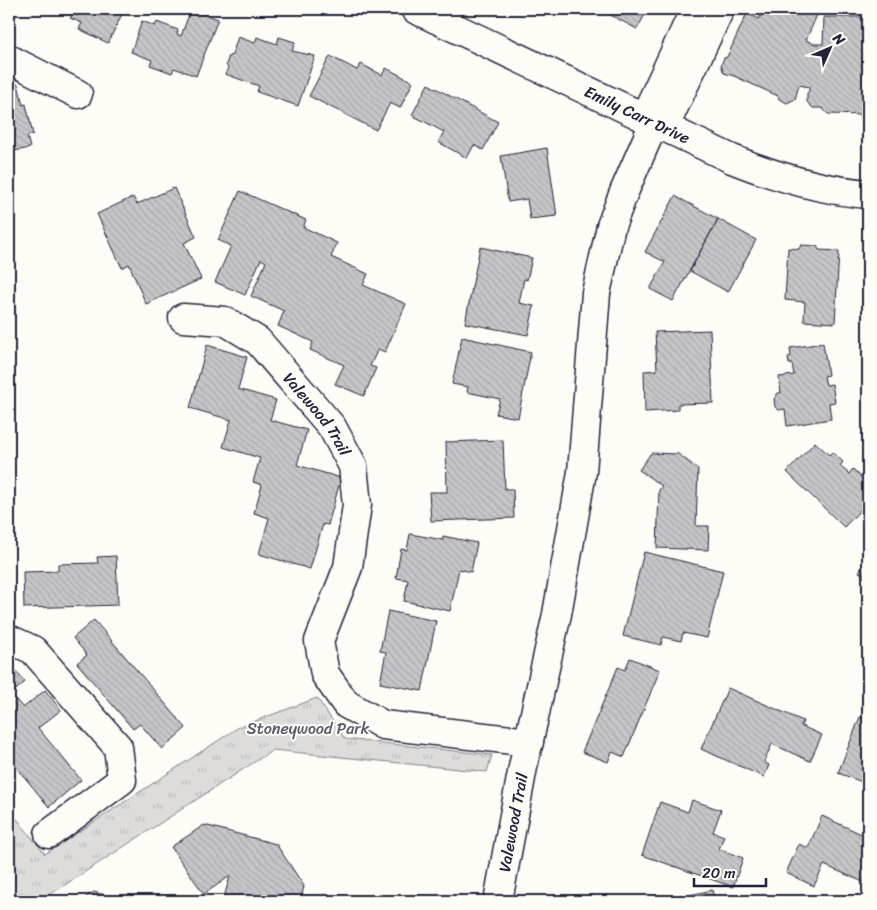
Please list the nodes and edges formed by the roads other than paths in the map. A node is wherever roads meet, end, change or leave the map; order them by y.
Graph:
1 (415, 9) edge
2 (694, 9) edge
3 (720, 9) edge
4 (9, 60) edge
5 (78, 94) dead end
6 (654, 123) junction
7 (868, 194) edge
8 (183, 318) dead end
9 (9, 639) edge
10 (529, 742) junction
11 (49, 834) dead end
12 (498, 901) edge

1 - 6 street, Emily Carr Drive
2 - 6 street
3 - 6 street
4 - 5 street
6 - 7 street, Emily Carr Drive
6 - 10 street, Valewood Trail
8 - 10 street, Valewood Trail
9 - 11 street
10 - 12 street, Valewood Trail

